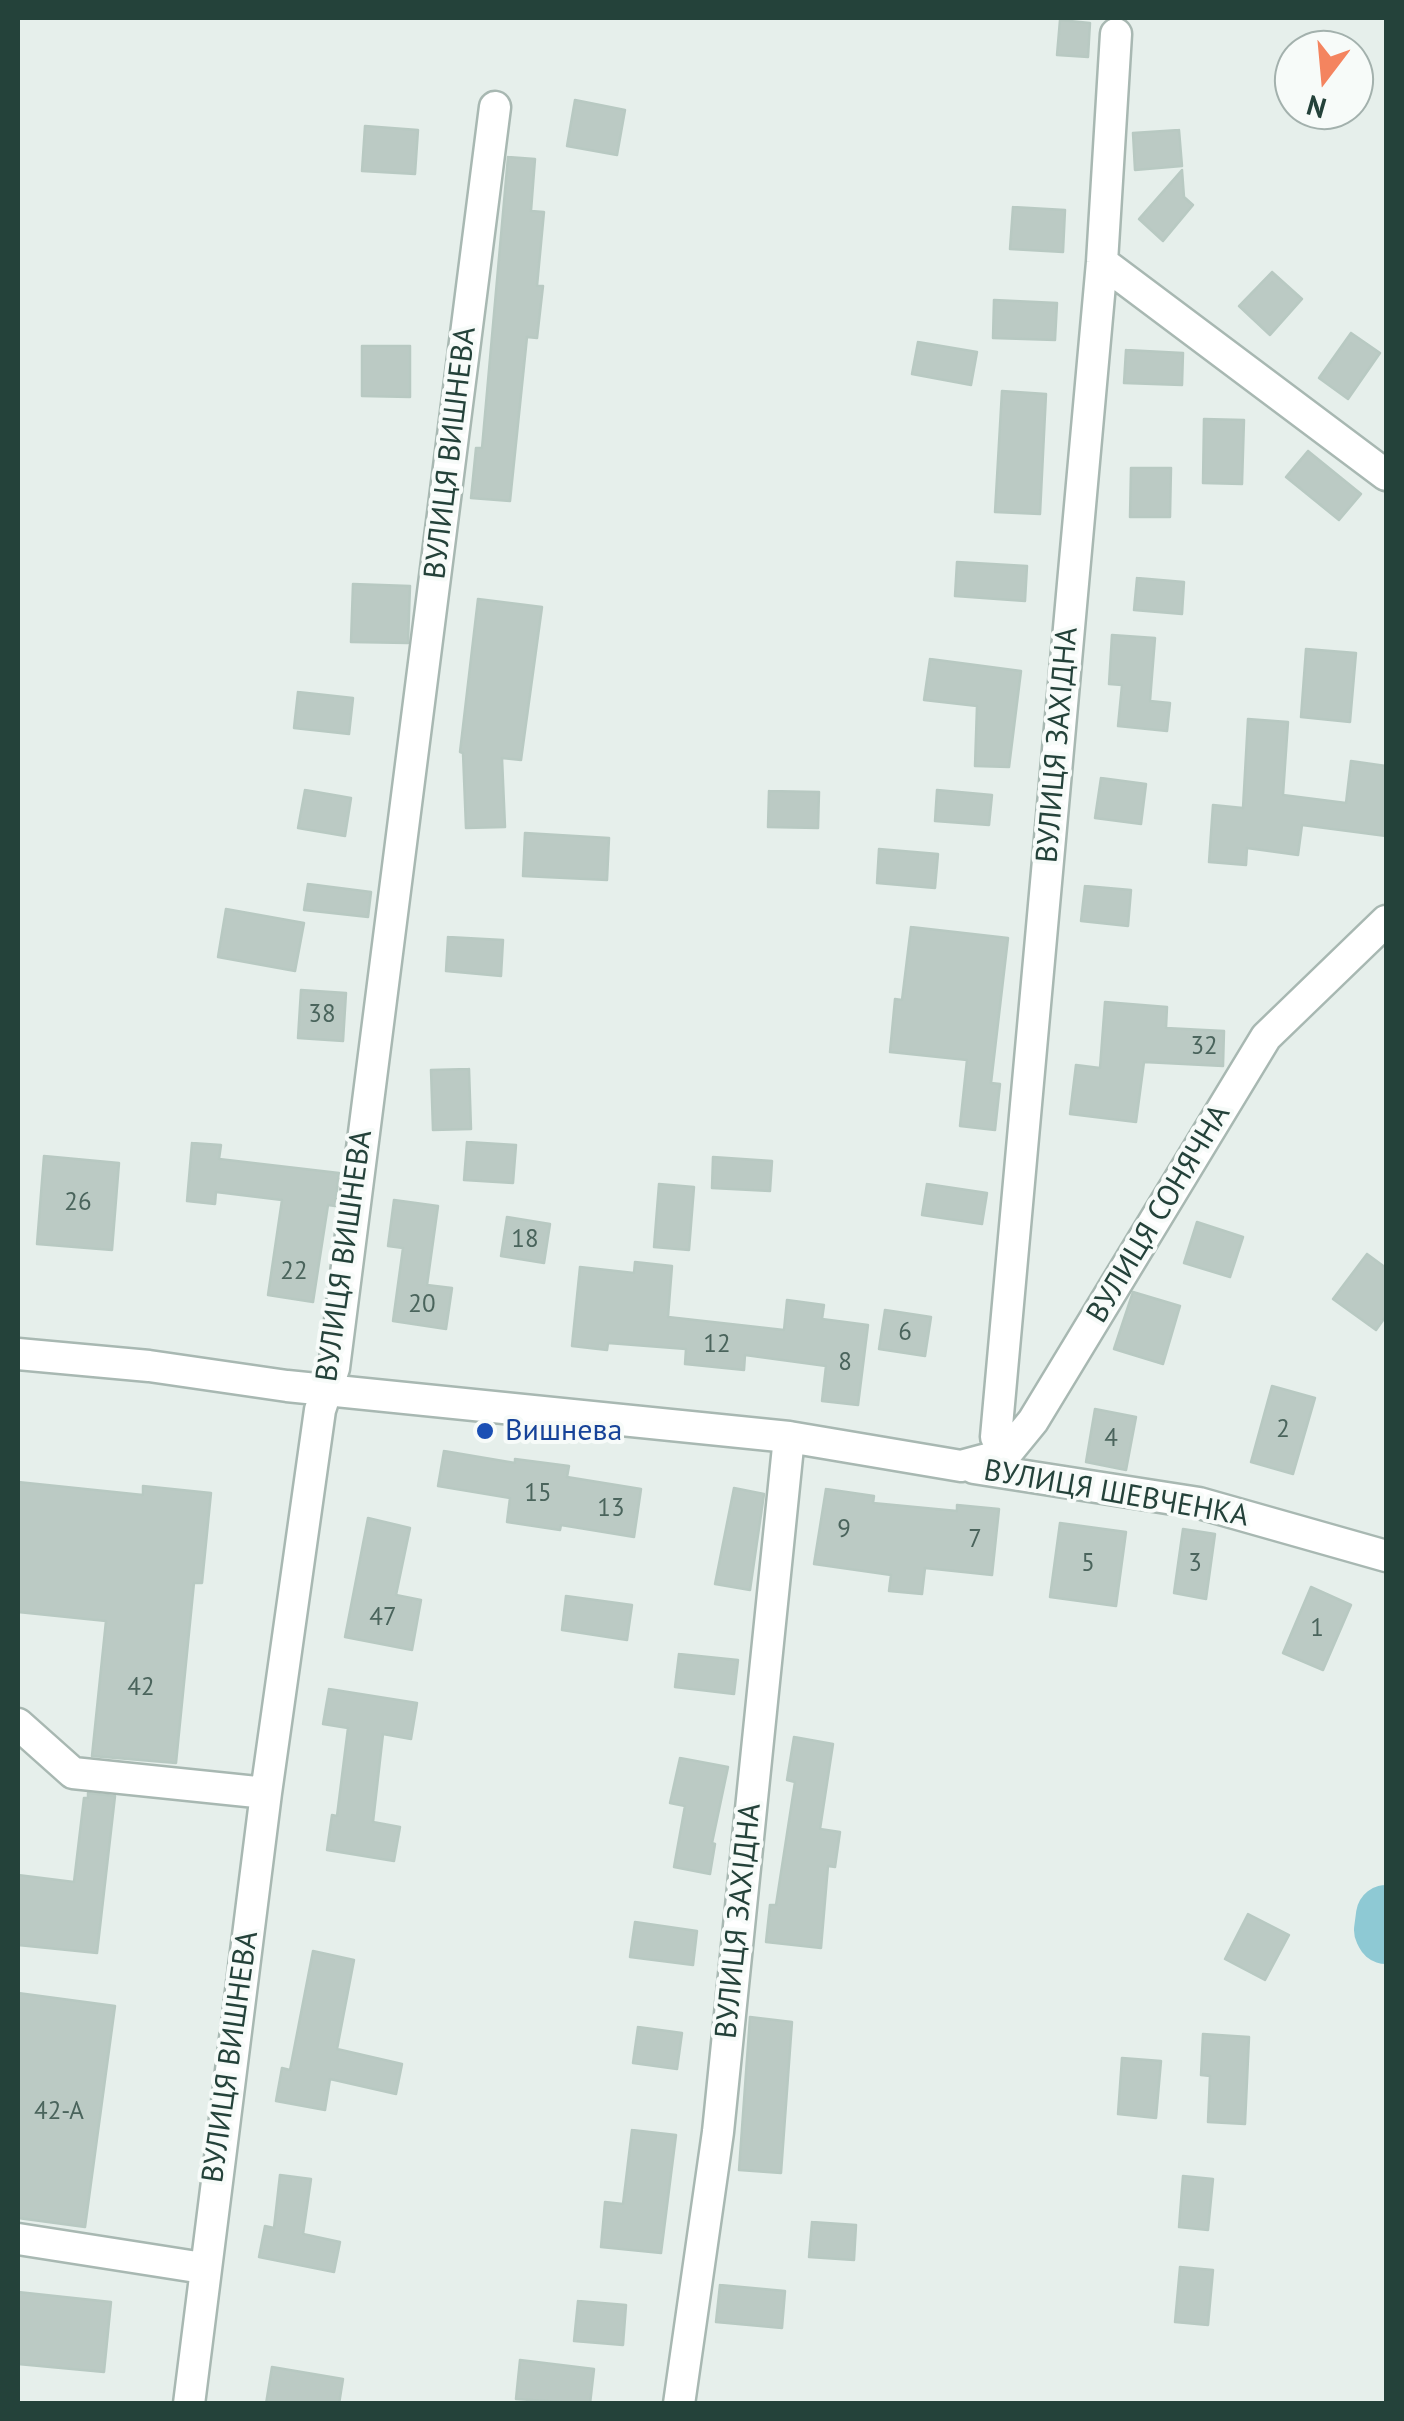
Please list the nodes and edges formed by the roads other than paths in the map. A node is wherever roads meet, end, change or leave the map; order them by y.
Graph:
1 (1116, 34) dead end
2 (495, 106) dead end
3 (1102, 262) junction
4 (1386, 474) edge
5 (1386, 920) edge
6 (18, 1354) edge
7 (326, 1389) junction
8 (789, 1437) junction
9 (1006, 1454) junction
10 (961, 1466) junction
11 (1386, 1556) edge
12 (18, 1724) edge
13 (266, 1793) junction
14 (18, 2239) edge
15 (204, 2268) junction
16 (189, 2404) edge
17 (679, 2404) edge

1 - 3 street, ВУЛИЦЯ ЗАХІДНА
2 - 7 street, ВУЛИЦЯ ВИШНЕВА
3 - 4 street
3 - 9 street, ВУЛИЦЯ ЗАХІДНА
5 - 9 street, ВУЛИЦЯ СОНЯЧНА
6 - 7 street
7 - 8 street
7 - 13 street, ВУЛИЦЯ ВИШНЕВА
8 - 10 street
8 - 17 street, ВУЛИЦЯ ЗАХІДНА
9 - 10 street
10 - 11 street, ВУЛИЦЯ ШЕВЧЕНКА
12 - 13 street
13 - 15 street, ВУЛИЦЯ ВИШНЕВА
14 - 15 street
15 - 16 street, ВУЛИЦЯ ВИШНЕВА

